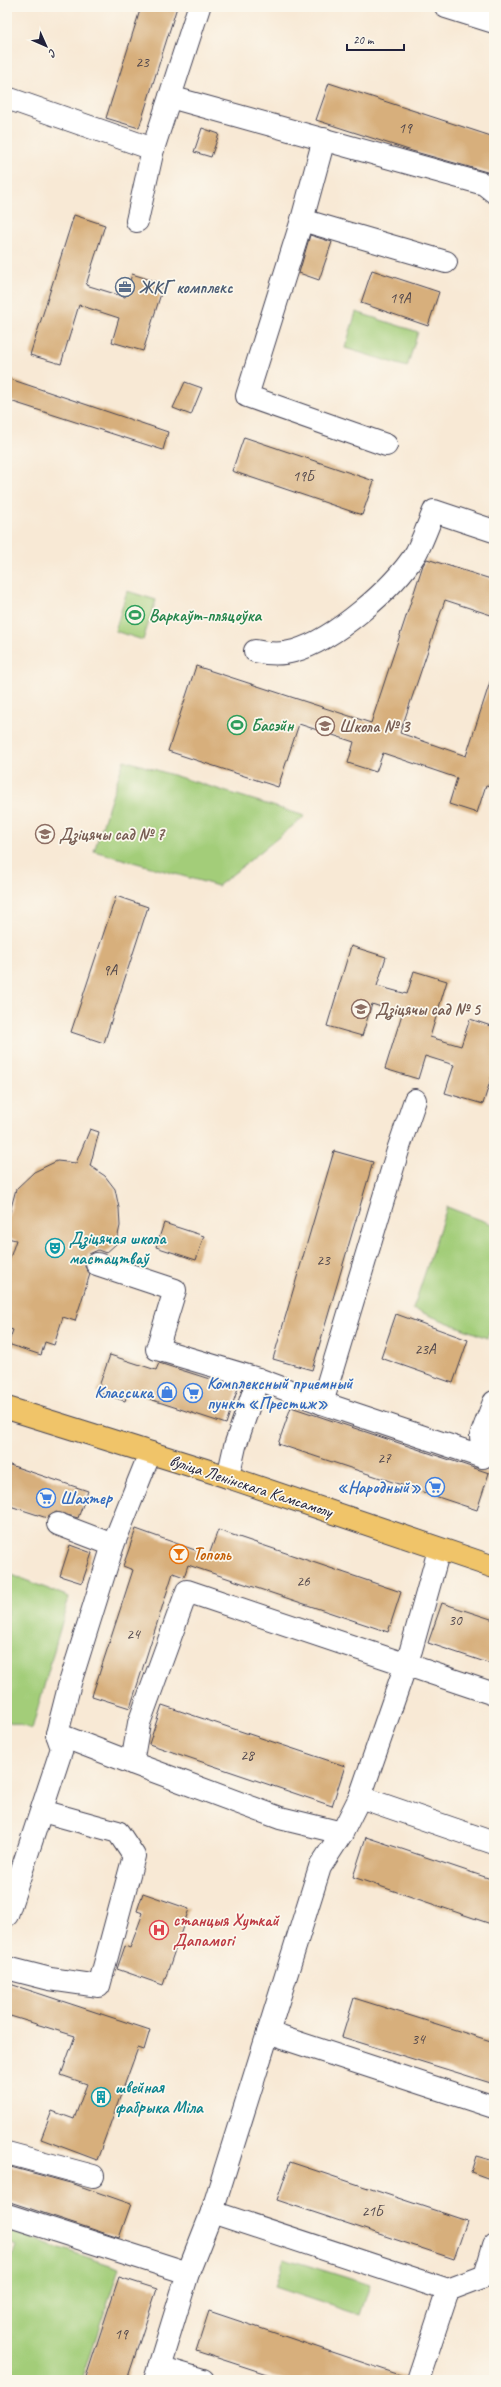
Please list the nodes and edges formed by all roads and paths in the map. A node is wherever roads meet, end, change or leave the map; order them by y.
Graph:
1 (199, 7) edge
2 (446, 7) edge
3 (494, 22) edge
4 (170, 97) junction
5 (7, 98) edge
6 (324, 139) junction
7 (153, 149) junction
8 (494, 192) edge
9 (302, 220) junction
10 (137, 221) dead end
11 (446, 262) dead end
12 (386, 445) dead end
13 (494, 531) edge
14 (255, 651) dead end
15 (415, 1100) dead end
16 (97, 1264) dead end
17 (258, 1379) junction
18 (494, 1402) edge
19 (322, 1403) junction
20 (7, 1408) edge
21 (150, 1453) junction
22 (228, 1477) junction
23 (58, 1524) dead end
24 (113, 1545) junction
25 (439, 1550) junction
26 (494, 1567) edge
27 (405, 1665) junction
28 (494, 1694) edge
29 (57, 1734) junction
30 (132, 1763) junction
31 (360, 1797) junction
32 (42, 1811) junction
33 (342, 1833) junction
34 (494, 1843) edge
35 (7, 1915) edge
36 (7, 1968) edge
37 (268, 2033) junction
38 (494, 2107) edge
39 (7, 2153) edge
40 (93, 2176) dead end
41 (212, 2212) junction
42 (7, 2215) edge
43 (494, 2244) edge
44 (188, 2272) junction
45 (489, 2278) edge
46 (448, 2290) junction
47 (157, 2373) edge
48 (203, 2380) edge
49 (418, 2380) edge

1 - 4 lane
2 - 3 lane
4 - 6 lane
4 - 7 lane
5 - 7 lane
6 - 8 lane
6 - 9 lane
7 - 10 lane
9 - 11 lane
9 - 12 lane
13 - 14 lane
15 - 19 lane
16 - 17 lane
17 - 19 lane
17 - 22 lane
18 - 19 lane
20 - 21 main road, вуліца Ленінскага Камсамолу
21 - 22 main road, вуліца Ленінскага Камсамолу
21 - 24 lane
22 - 25 main road, вуліца Ленінскага Камсамолу
23 - 24 lane
24 - 29 lane
25 - 26 main road, вуліца Ленінскага Камсамолу
25 - 27 lane
27 - 28 lane
27 - 30 lane
27 - 31 lane
29 - 30 lane
29 - 32 lane
30 - 33 lane
31 - 33 lane
31 - 34 lane
32 - 35 lane
32 - 36 lane
33 - 37 lane
37 - 38 lane
37 - 41 lane
39 - 40 lane
41 - 44 lane
41 - 46 lane
42 - 44 lane
43 - 45 lane
44 - 47 lane
45 - 46 lane
46 - 49 lane
47 - 48 lane

